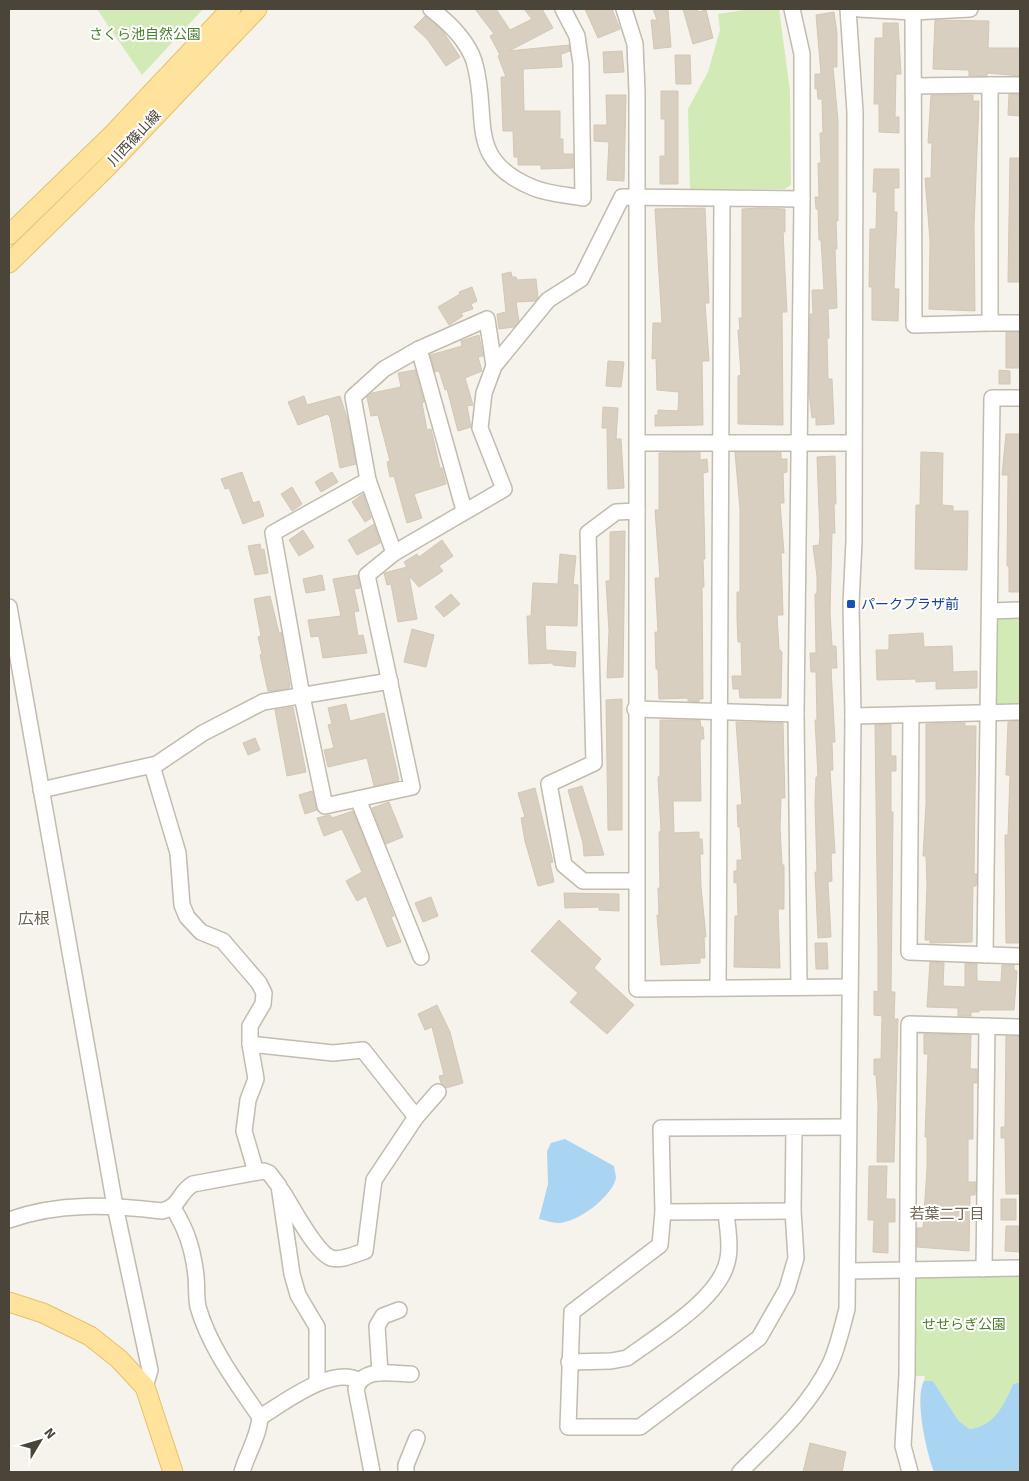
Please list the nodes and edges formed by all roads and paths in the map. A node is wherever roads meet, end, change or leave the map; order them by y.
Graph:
1 (231, 9) edge
2 (256, 9) edge
3 (431, 9) edge
4 (564, 9) edge
5 (624, 9) edge
6 (792, 9) edge
7 (848, 9) edge
8 (859, 9) edge
9 (970, 9) edge
10 (913, 12) junction
11 (990, 85) junction
12 (1020, 85) edge
13 (913, 86) junction
14 (637, 197) junction
15 (722, 199) junction
16 (802, 199) junction
17 (9, 235) edge
18 (9, 263) edge
19 (990, 323) junction
20 (1020, 323) edge
21 (419, 349) junction
22 (494, 366) junction
23 (1020, 398) edge
24 (799, 443) junction
25 (854, 443) junction
26 (638, 444) junction
27 (721, 444) junction
28 (368, 480) junction
29 (464, 510) junction
30 (637, 511) junction
31 (394, 553) junction
32 (9, 607) edge
33 (1020, 610) edge
34 (990, 611) junction
35 (390, 681) junction
36 (302, 696) junction
37 (635, 709) junction
38 (1020, 712) edge
39 (721, 713) junction
40 (988, 713) junction
41 (796, 714) junction
42 (910, 715) junction
43 (853, 716) junction
44 (152, 766) junction
45 (41, 790) junction
46 (358, 799) junction
47 (636, 882) junction
48 (986, 955) junction
49 (1020, 956) edge
50 (421, 958) dead end
51 (799, 987) junction
52 (849, 987) junction
53 (718, 988) junction
54 (988, 1026) junction
55 (1020, 1027) edge
56 (250, 1044) junction
57 (438, 1092) dead end
58 (416, 1118) junction
59 (847, 1127) junction
60 (794, 1129) junction
61 (256, 1172) junction
62 (279, 1186) junction
63 (115, 1206) junction
64 (173, 1208) junction
65 (793, 1211) junction
66 (663, 1212) junction
67 (726, 1212) junction
68 (9, 1220) edge
69 (1020, 1268) edge
70 (984, 1269) junction
71 (849, 1271) junction
72 (908, 1271) junction
73 (9, 1302) edge
74 (399, 1310) dead end
75 (569, 1362) junction
76 (380, 1373) junction
77 (411, 1374) dead end
78 (358, 1380) junction
79 (317, 1382) junction
80 (144, 1387) junction
81 (260, 1417) junction
82 (417, 1438) dead end
83 (173, 1472) edge
84 (242, 1472) edge
85 (372, 1472) edge
86 (406, 1472) edge
87 (740, 1472) edge
88 (910, 1472) edge

1 - 17 main road, 川西篠山線
2 - 18 main road, 川西篠山線
3 - 4 street
5 - 14 street
6 - 16 street
7 - 25 street
8 - 10 street
9 - 10 street
10 - 13 street
11 - 12 street
11 - 13 street
11 - 19 street
13 - 19 street
14 - 15 street
14 - 22 street
14 - 26 street
15 - 16 street
15 - 27 street
16 - 24 street
19 - 20 street
21 - 22 street
21 - 28 street
21 - 29 street
22 - 29 street
23 - 34 street
24 - 25 street
24 - 27 street
24 - 41 street
25 - 43 street
26 - 27 street
26 - 30 street
27 - 39 street
28 - 31 street
28 - 36 street
29 - 31 street
30 - 37 street
30 - 47 street
31 - 35 street
32 - 45 street
33 - 34 street
34 - 40 street
35 - 36 street
35 - 46 street
36 - 44 street
36 - 46 street
37 - 39 street
37 - 47 street
38 - 40 street
39 - 41 street
39 - 53 street
40 - 42 street
40 - 48 street
41 - 51 street
42 - 43 street
42 - 48 street
43 - 52 street
44 - 45 street
44 - 56 street
45 - 63 street
46 - 50 street
47 - 53 street
48 - 49 street
51 - 52 street
51 - 53 street
52 - 59 street
54 - 55 street
54 - 70 street
54 - 72 street
56 - 58 street
56 - 61 street
57 - 58 street
58 - 62 street
59 - 60 street
59 - 71 street
60 - 65 street
60 - 66 street
61 - 62 street
61 - 64 street
62 - 79 street
63 - 64 street
63 - 68 street
63 - 80 street
64 - 81 street
65 - 67 street
65 - 75 street
66 - 67 street
66 - 75 street
67 - 75 street
69 - 70 street
70 - 72 street
71 - 72 street
71 - 87 street
72 - 88 street
73 - 80 main road
74 - 76 street
76 - 77 street
76 - 78 street
78 - 79 street
78 - 85 street
79 - 81 street
80 - 83 main road
81 - 84 street
82 - 86 street

